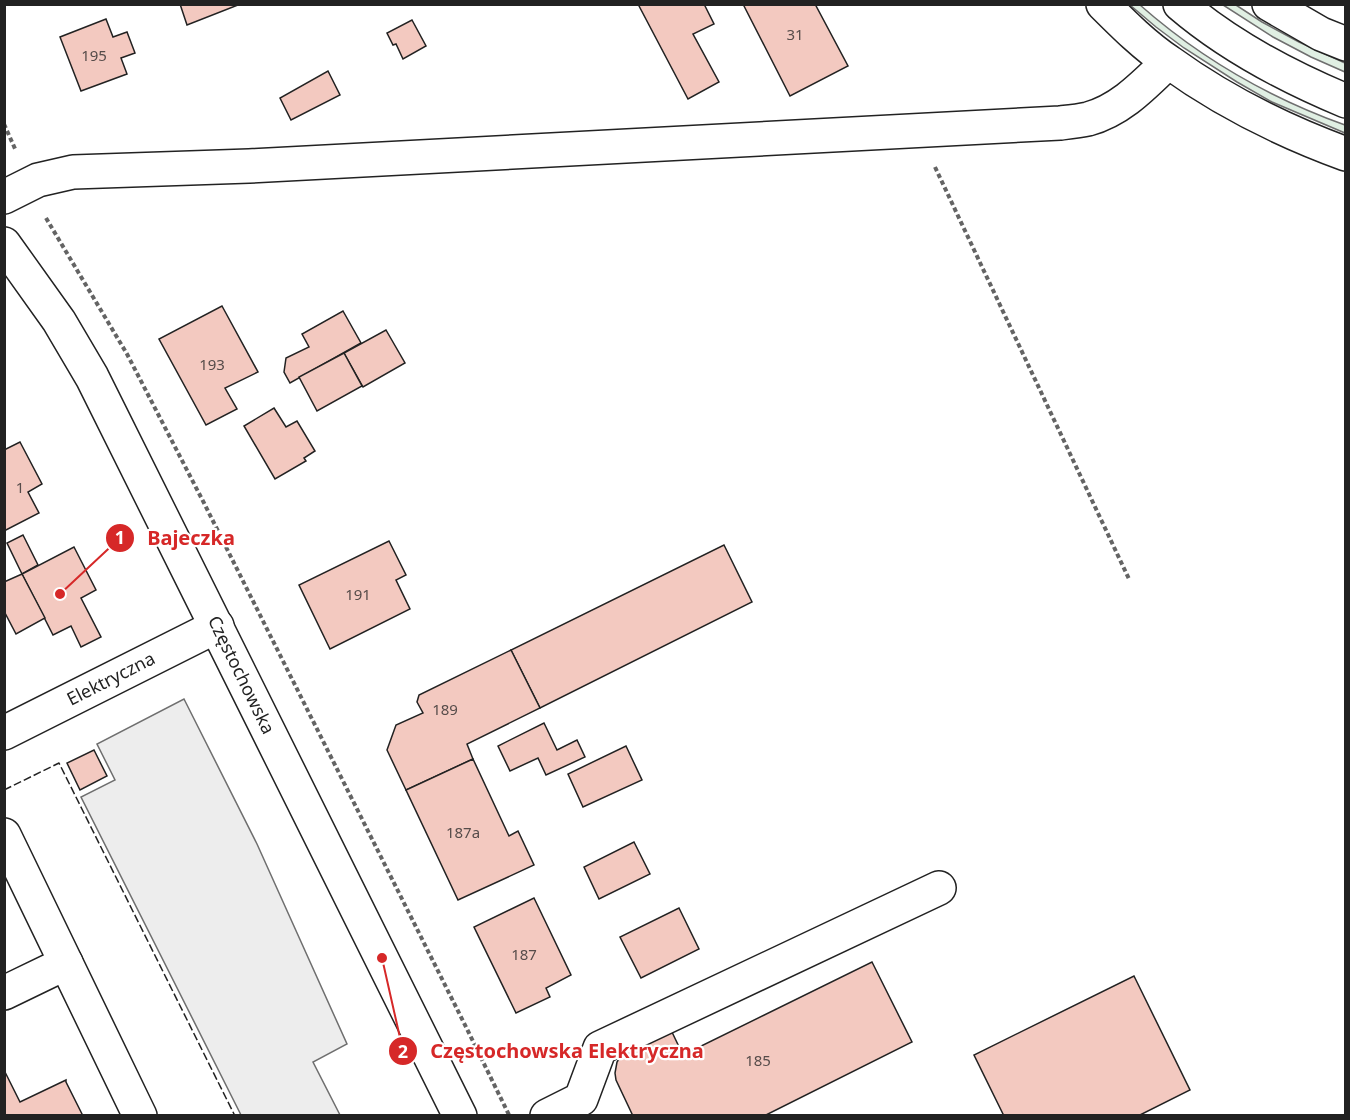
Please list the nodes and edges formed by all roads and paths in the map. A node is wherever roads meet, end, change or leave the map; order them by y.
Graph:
1 (1102, 4) edge
2 (1180, 4) edge
3 (1269, 4) edge
4 (1346, 44) edge
5 (1168, 62) junction
6 (1346, 101) edge
7 (5, 125) edge
8 (918, 131) junction
9 (1346, 154) edge
10 (17, 190) edge
11 (4, 244) edge
12 (1130, 579) dead end
13 (217, 626) junction
14 (4, 733) edge
15 (4, 835) edge
16 (939, 888) dead end
17 (66, 963) junction
18 (4, 993) edge
19 (140, 1116) edge
20 (460, 1116) edge
21 (509, 1116) edge
22 (547, 1116) edge

1 - 5 main road
2 - 6 main road
3 - 4 main road
5 - 8 main road
5 - 9 main road
7 - 10 path
8 - 10 main road
8 - 12 path
10 - 21 path
11 - 13 main road, Częstochowska
13 - 14 main road, Elektryczna
13 - 20 main road, Częstochowska
15 - 17 main road
16 - 22 main road
17 - 18 main road
17 - 19 main road

